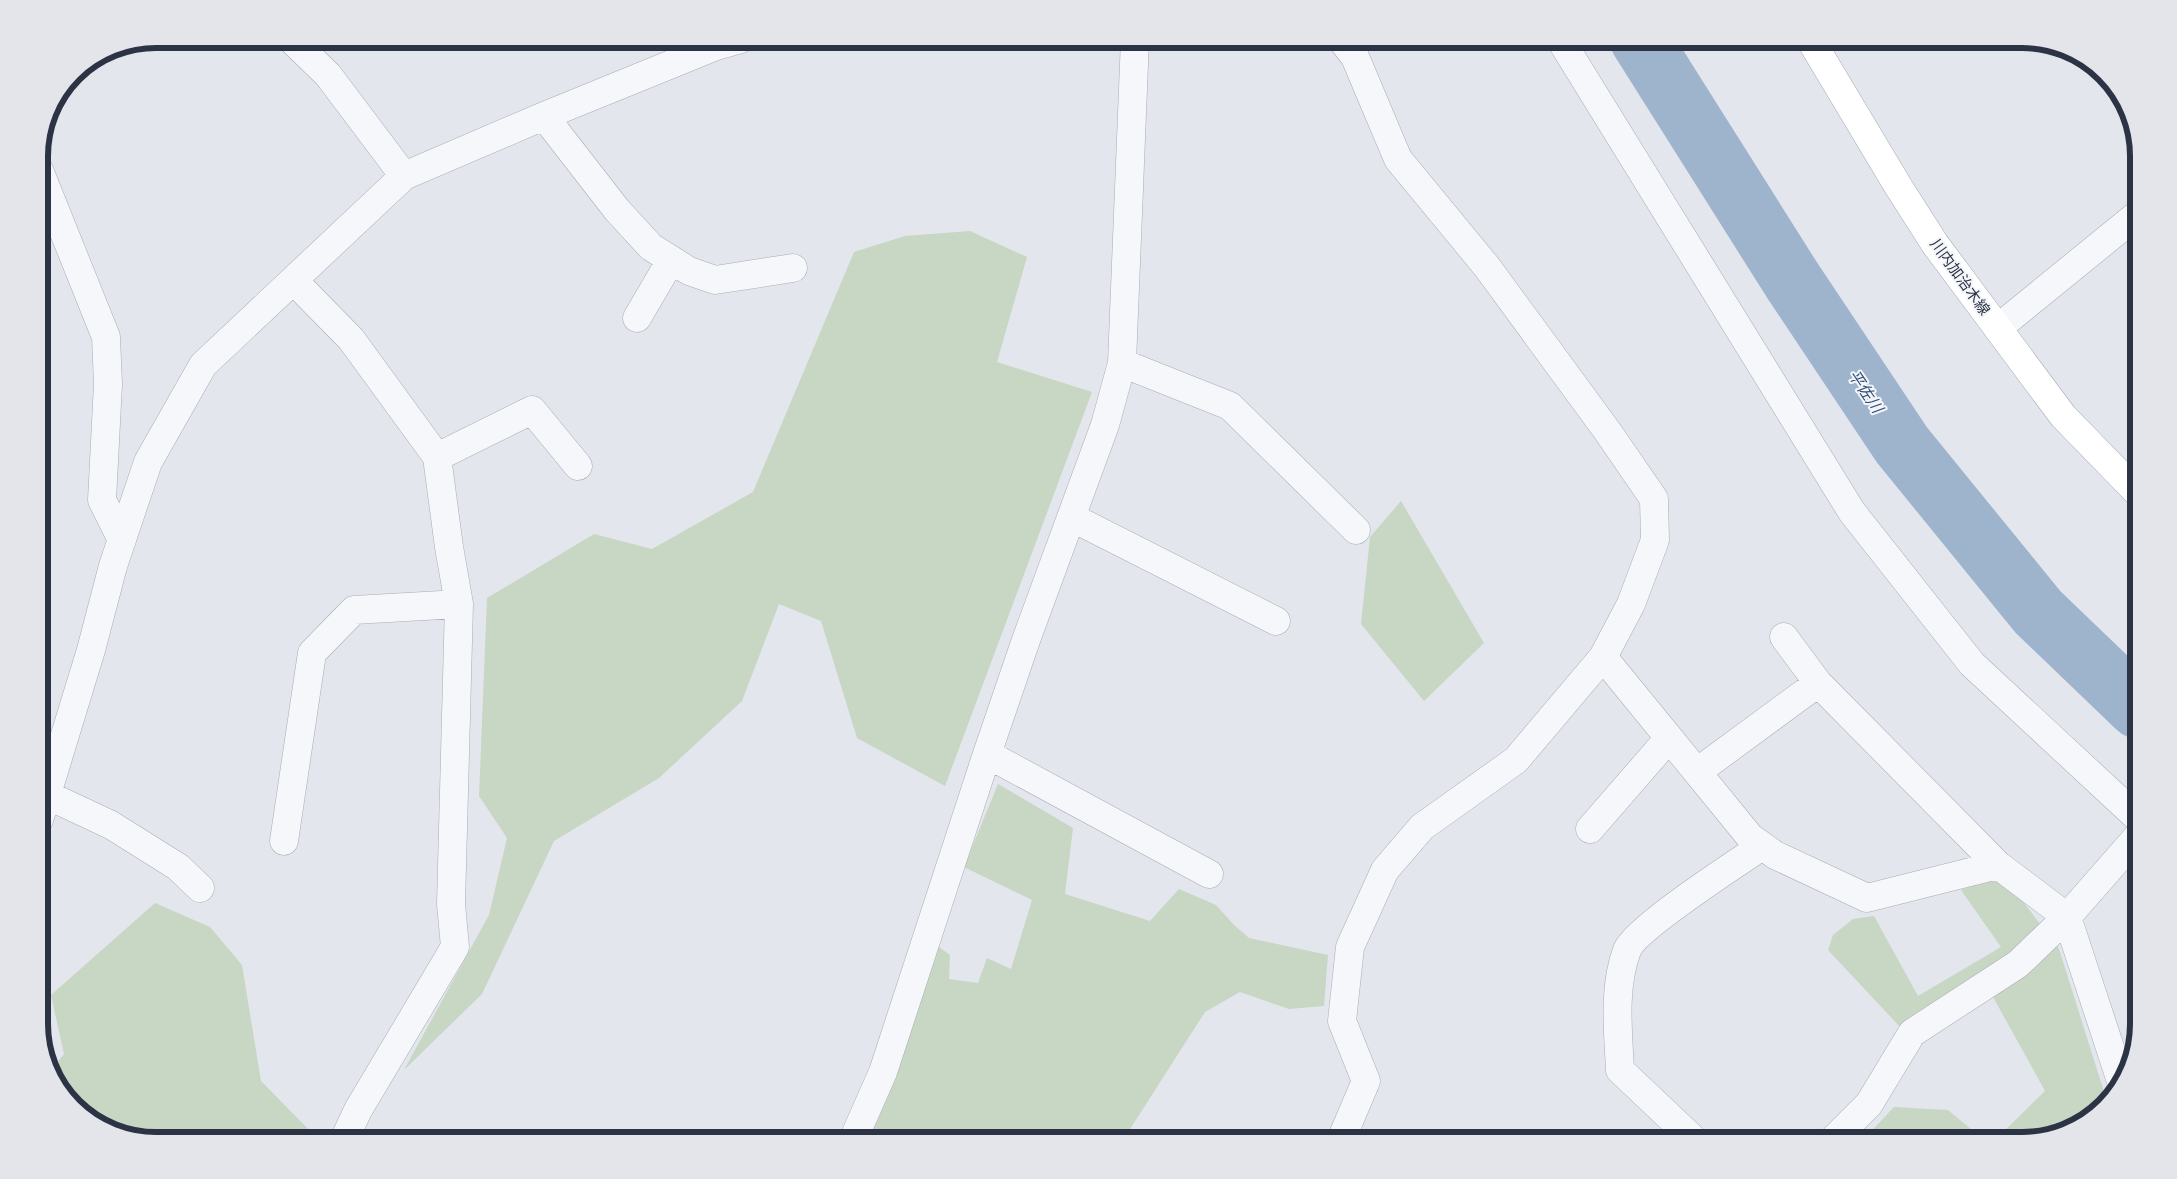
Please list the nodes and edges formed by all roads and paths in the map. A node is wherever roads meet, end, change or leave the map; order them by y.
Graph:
1 (301, 48) edge
2 (711, 48) edge
3 (1134, 48) edge
4 (1348, 48) edge
5 (1566, 48) edge
6 (1815, 48) edge
7 (544, 116) junction
8 (404, 176) junction
9 (48, 192) edge
10 (2129, 221) edge
11 (671, 260) junction
12 (794, 268) dead end
13 (294, 281) junction
14 (637, 318) dead end
15 (1998, 328) junction
16 (1122, 363) junction
17 (437, 456) junction
18 (578, 466) dead end
19 (2129, 484) edge
20 (1071, 517) junction
21 (1356, 530) dead end
22 (122, 540) junction
23 (460, 604) junction
24 (1276, 621) dead end
25 (1784, 637) dead end
26 (1603, 657) junction
27 (1818, 683) junction
28 (1669, 738) junction
29 (987, 754) junction
30 (1697, 772) junction
31 (48, 790) edge
32 (48, 808) edge
33 (2130, 810) edge
34 (1590, 829) dead end
35 (284, 841) dead end
36 (2130, 845) edge
37 (1762, 846) junction
38 (1998, 865) junction
39 (1209, 874) dead end
40 (200, 888) dead end
41 (2067, 917) junction
42 (2117, 1072) edge
43 (348, 1132) edge
44 (856, 1132) edge
45 (1344, 1132) edge
46 (1686, 1132) edge
47 (1841, 1132) edge

1 - 8 street
2 - 7 street
3 - 16 street
4 - 26 street
5 - 33 street
6 - 15 main road, 川内加治木線
7 - 8 street
7 - 11 street
8 - 13 street
9 - 22 street
10 - 15 street
11 - 12 street
11 - 14 street
13 - 17 street
13 - 22 street
15 - 19 main road, 川内加治木線
16 - 20 street
16 - 21 street
17 - 18 street
17 - 23 street
20 - 24 street
20 - 29 street
22 - 31 street
23 - 35 street
23 - 43 street
25 - 27 street
26 - 28 street
26 - 45 street
27 - 30 street
27 - 38 street
28 - 30 street
28 - 34 street
29 - 39 street
29 - 44 street
30 - 37 street
32 - 40 street
36 - 41 street
37 - 38 street
37 - 46 street
38 - 41 street
41 - 42 street
41 - 47 street

